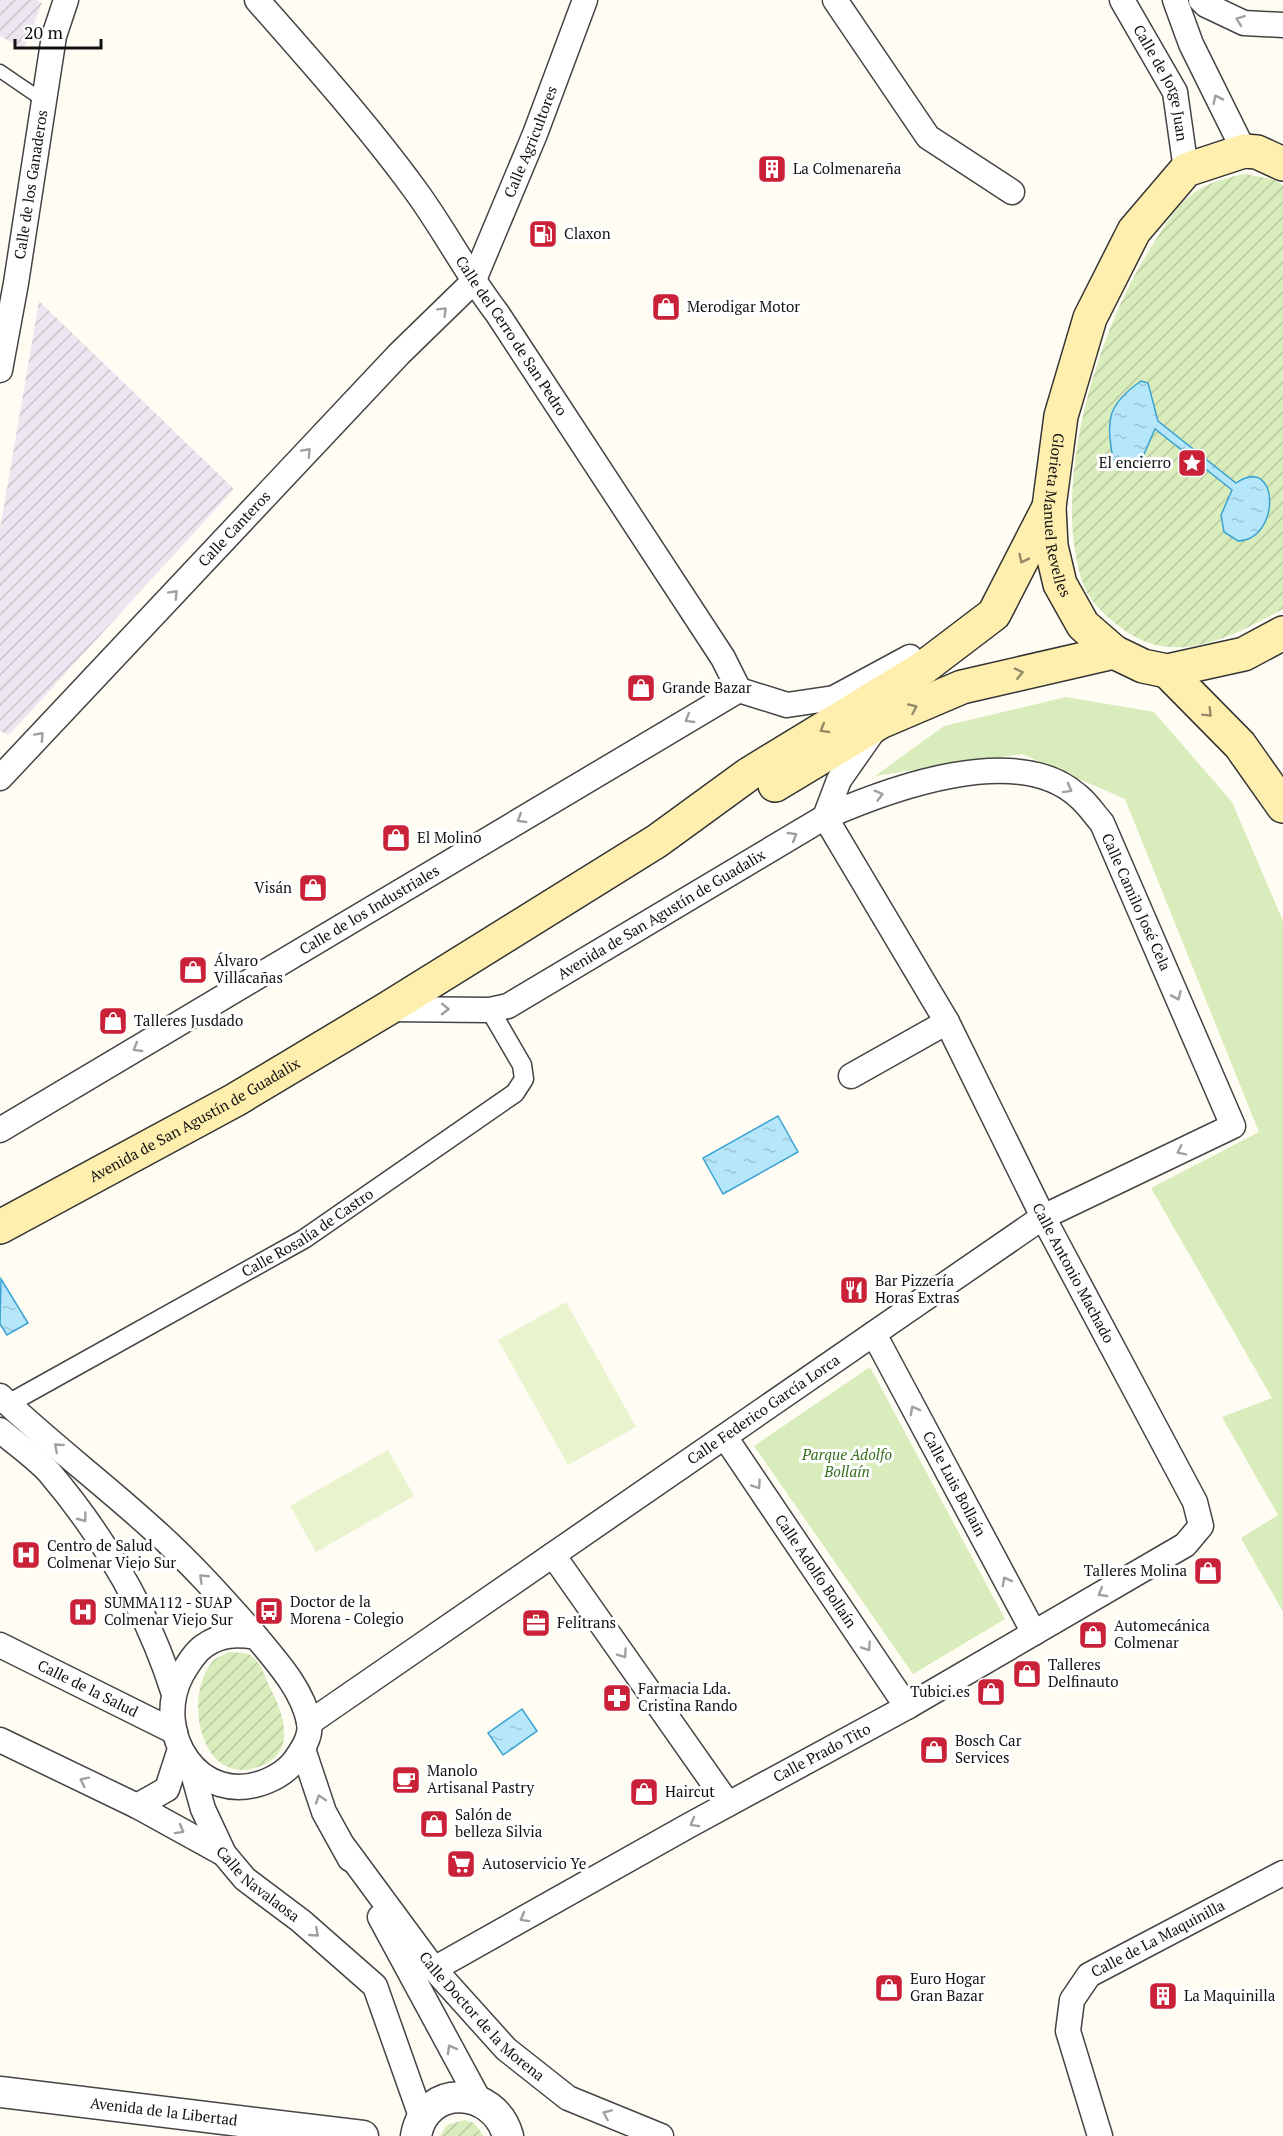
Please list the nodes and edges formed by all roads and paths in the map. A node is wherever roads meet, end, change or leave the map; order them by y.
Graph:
1 (66, 0) edge
2 (257, 0) edge
3 (585, 0) edge
4 (835, 0) edge
5 (1122, 0) edge
6 (1175, 0) edge
7 (1201, 0) edge
8 (1283, 25) edge
9 (0, 71) edge
10 (44, 101) junction
11 (1267, 151) edge
12 (1186, 170) junction
13 (1012, 192) dead end
14 (8, 278) edge
15 (473, 282) junction
16 (0, 370) edge
17 (1049, 507) junction
18 (994, 614) junction
19 (1283, 633) edge
20 (1114, 652) junction
21 (1167, 671) junction
22 (739, 690) junction
23 (880, 722) junction
24 (0, 778) edge
25 (1283, 806) edge
26 (825, 817) junction
27 (657, 841) junction
28 (387, 1009) junction
29 (490, 1010) junction
30 (947, 1022) junction
31 (850, 1076) dead end
32 (1233, 1126) joint
33 (0, 1130) edge
34 (1043, 1217) junction
35 (0, 1227) edge
36 (874, 1334) junction
37 (4, 1400) edge
38 (0, 1430) edge
39 (725, 1437) junction
40 (1202, 1526) joint
41 (553, 1555) junction
42 (1034, 1633) junction
43 (256, 1637) junction
44 (0, 1645) edge
45 (173, 1691) junction
46 (907, 1707) junction
47 (309, 1723) junction
48 (0, 1740) edge
49 (182, 1749) junction
50 (303, 1749) junction
51 (728, 1804) junction
52 (137, 1806) junction
53 (344, 1847) junction
54 (224, 1854) junction
55 (1283, 1872) edge
56 (434, 1969) junction
57 (0, 2092) edge
58 (479, 2100) junction
59 (419, 2128) edge
60 (363, 2136) edge
61 (508, 2136) edge
62 (662, 2136) edge
63 (1100, 2136) edge

1 - 10 street, Calle de los Ganaderos
2 - 15 street, Calle del Cerro de San Pedro
3 - 15 street, Calle Agricultores
4 - 13 street
5 - 12 street, Calle de Jorge Juan
11 -> 6 street
8 -> 7 street
9 - 10 lane
10 - 14 street, Calle de los Ganaderos
11 - 12 main road
12 - 17 main road, Glorieta Manuel Revelles
14 - 16 street, Calle de los Ganaderos
15 - 22 street, Calle del Cerro de San Pedro
24 -> 15 street, Calle Canteros
17 -> 18 main road, Avenida de San Agustín de Guadalix
17 - 20 main road, Glorieta Manuel Revelles
18 - 22 street
18 -> 27 main road, Avenida de San Agustín de Guadalix
19 - 21 main road, Glorieta Manuel Revelles
20 - 21 main road, Glorieta Manuel Revelles
23 -> 20 main road, Avenida de San Agustín de Guadalix
21 -> 25 main road
22 -> 33 street, Calle de los Industriales
23 - 26 street
23 - 27 main road, Avenida de San Agustín de Guadalix
29 -> 26 street, Avenida de San Agustín de Guadalix
26 - 30 street, Calle Antonio Machado
26 -> 32 street, Calle Camilo José Cela
27 - 28 main road, Avenida de San Agustín de Guadalix
28 -> 29 street, Avenida de San Agustín de Guadalix
28 - 35 main road, Avenida de San Agustín de Guadalix
29 - 37 street, Calle Rosalía de Castro
30 - 31 street
30 - 34 street, Calle Antonio Machado
32 -> 34 street, Calle Federico García Lorca
34 - 36 street, Calle Federico García Lorca
34 - 40 street, Calle Antonio Machado
36 - 39 street, Calle Federico García Lorca
42 -> 36 street, Calle Luis Bollaín
43 -> 37 street
38 -> 45 street
39 - 41 street, Calle Federico García Lorca
39 -> 46 street, Calle Adolfo Bollaín
40 -> 42 street, Calle Prado Tito
41 - 47 street, Calle Federico García Lorca
41 -> 51 street
42 - 46 street, Calle Prado Tito
43 - 45 street
43 - 47 street
44 - 49 street, Calle de la Salud
45 - 49 street
46 - 51 street, Calle Prado Tito
47 - 50 street
52 -> 48 street, Calle Navalaosa
49 - 50 street
49 - 52 street
49 - 54 street
53 -> 50 street, Calle Doctor de la Morena
51 -> 56 street, Calle Prado Tito
52 -> 54 street, Calle Navalaosa
53 - 56 street, Calle Doctor de la Morena
58 -> 53 street, Calle Doctor de la Morena
54 -> 59 street, Calle Navalaosa
55 - 63 street, Calle de La Maquinilla
62 -> 56 street, Calle Doctor de la Morena
57 - 60 street, Avenida de la Libertad
58 - 59 street
58 - 61 street

